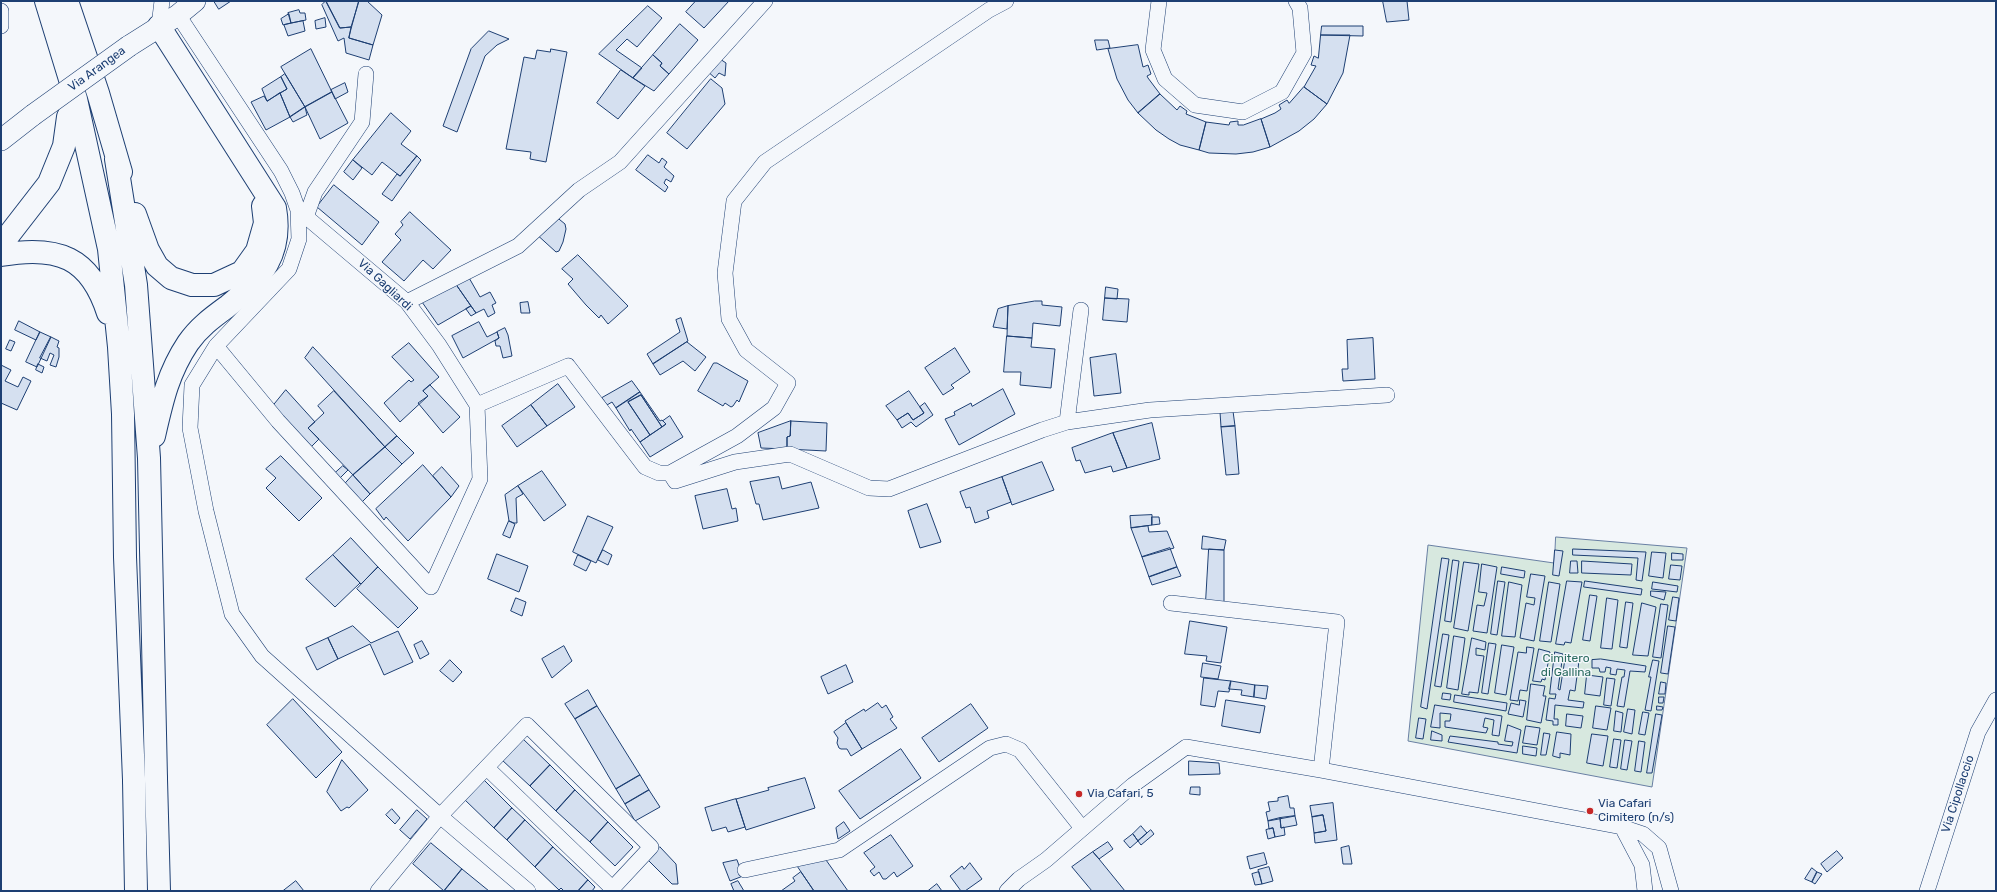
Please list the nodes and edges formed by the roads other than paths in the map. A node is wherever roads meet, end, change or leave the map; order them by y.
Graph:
1 (46, 1) edge
2 (67, 1) edge
3 (162, 1) edge
4 (195, 1) edge
5 (765, 1) edge
6 (1006, 1) edge
7 (1159, 1) edge
8 (1296, 1) edge
9 (1, 11) edge
10 (178, 15) junction
11 (1, 26) edge
12 (159, 26) junction
13 (366, 74) dead end
14 (76, 99) junction
15 (1, 140) edge
16 (116, 159) junction
17 (251, 169) junction
18 (302, 214) junction
19 (1, 245) edge
20 (1, 255) edge
21 (407, 302) junction
22 (1081, 310) dead end
23 (216, 346) junction
24 (119, 347) junction
25 (1388, 395) dead end
26 (477, 405) junction
27 (1067, 422) junction
28 (149, 458) junction
29 (670, 473) junction
30 (1171, 603) dead end
31 (1996, 700) edge
32 (487, 768) junction
33 (1321, 770) junction
34 (440, 816) junction
35 (1622, 827) junction
36 (1082, 828) junction
37 (745, 870) dead end
38 (611, 890) edge
39 (136, 891) edge
40 (159, 891) edge
41 (378, 891) edge
42 (528, 891) edge
43 (1007, 891) edge
44 (1645, 891) edge
45 (1671, 891) edge
46 (1927, 891) edge

1 - 14 main road
2 - 16 main road
3 - 12 street
4 - 10 street, Via Arangea
5 - 21 street
6 - 29 street
7 - 8 street
9 - 11 street
10 - 12 street, Via Arangea
10 - 18 street, Via Gagliardi
12 - 15 street, Via Arangea, bridge
12 - 17 main road
13 - 18 street
14 - 19 main road
14 - 24 main road
16 - 17 main road
16 - 28 main road
17 - 28 main road
18 - 21 street, Via Gagliardi
18 - 23 street
20 - 24 main road
21 - 26 street, Via Gagliardi
22 - 27 street
23 - 26 street
23 - 34 street
24 - 39 main road
25 - 27 street
26 - 29 street
27 - 29 street
28 - 40 main road
30 - 33 street
31 - 46 street, Via Cipollaccio
32 - 34 street
32 - 38 street
32 - 38 street
33 - 35 street
33 - 36 street
34 - 41 street
34 - 42 street
35 - 44 street
35 - 45 street
36 - 37 street
36 - 43 street

